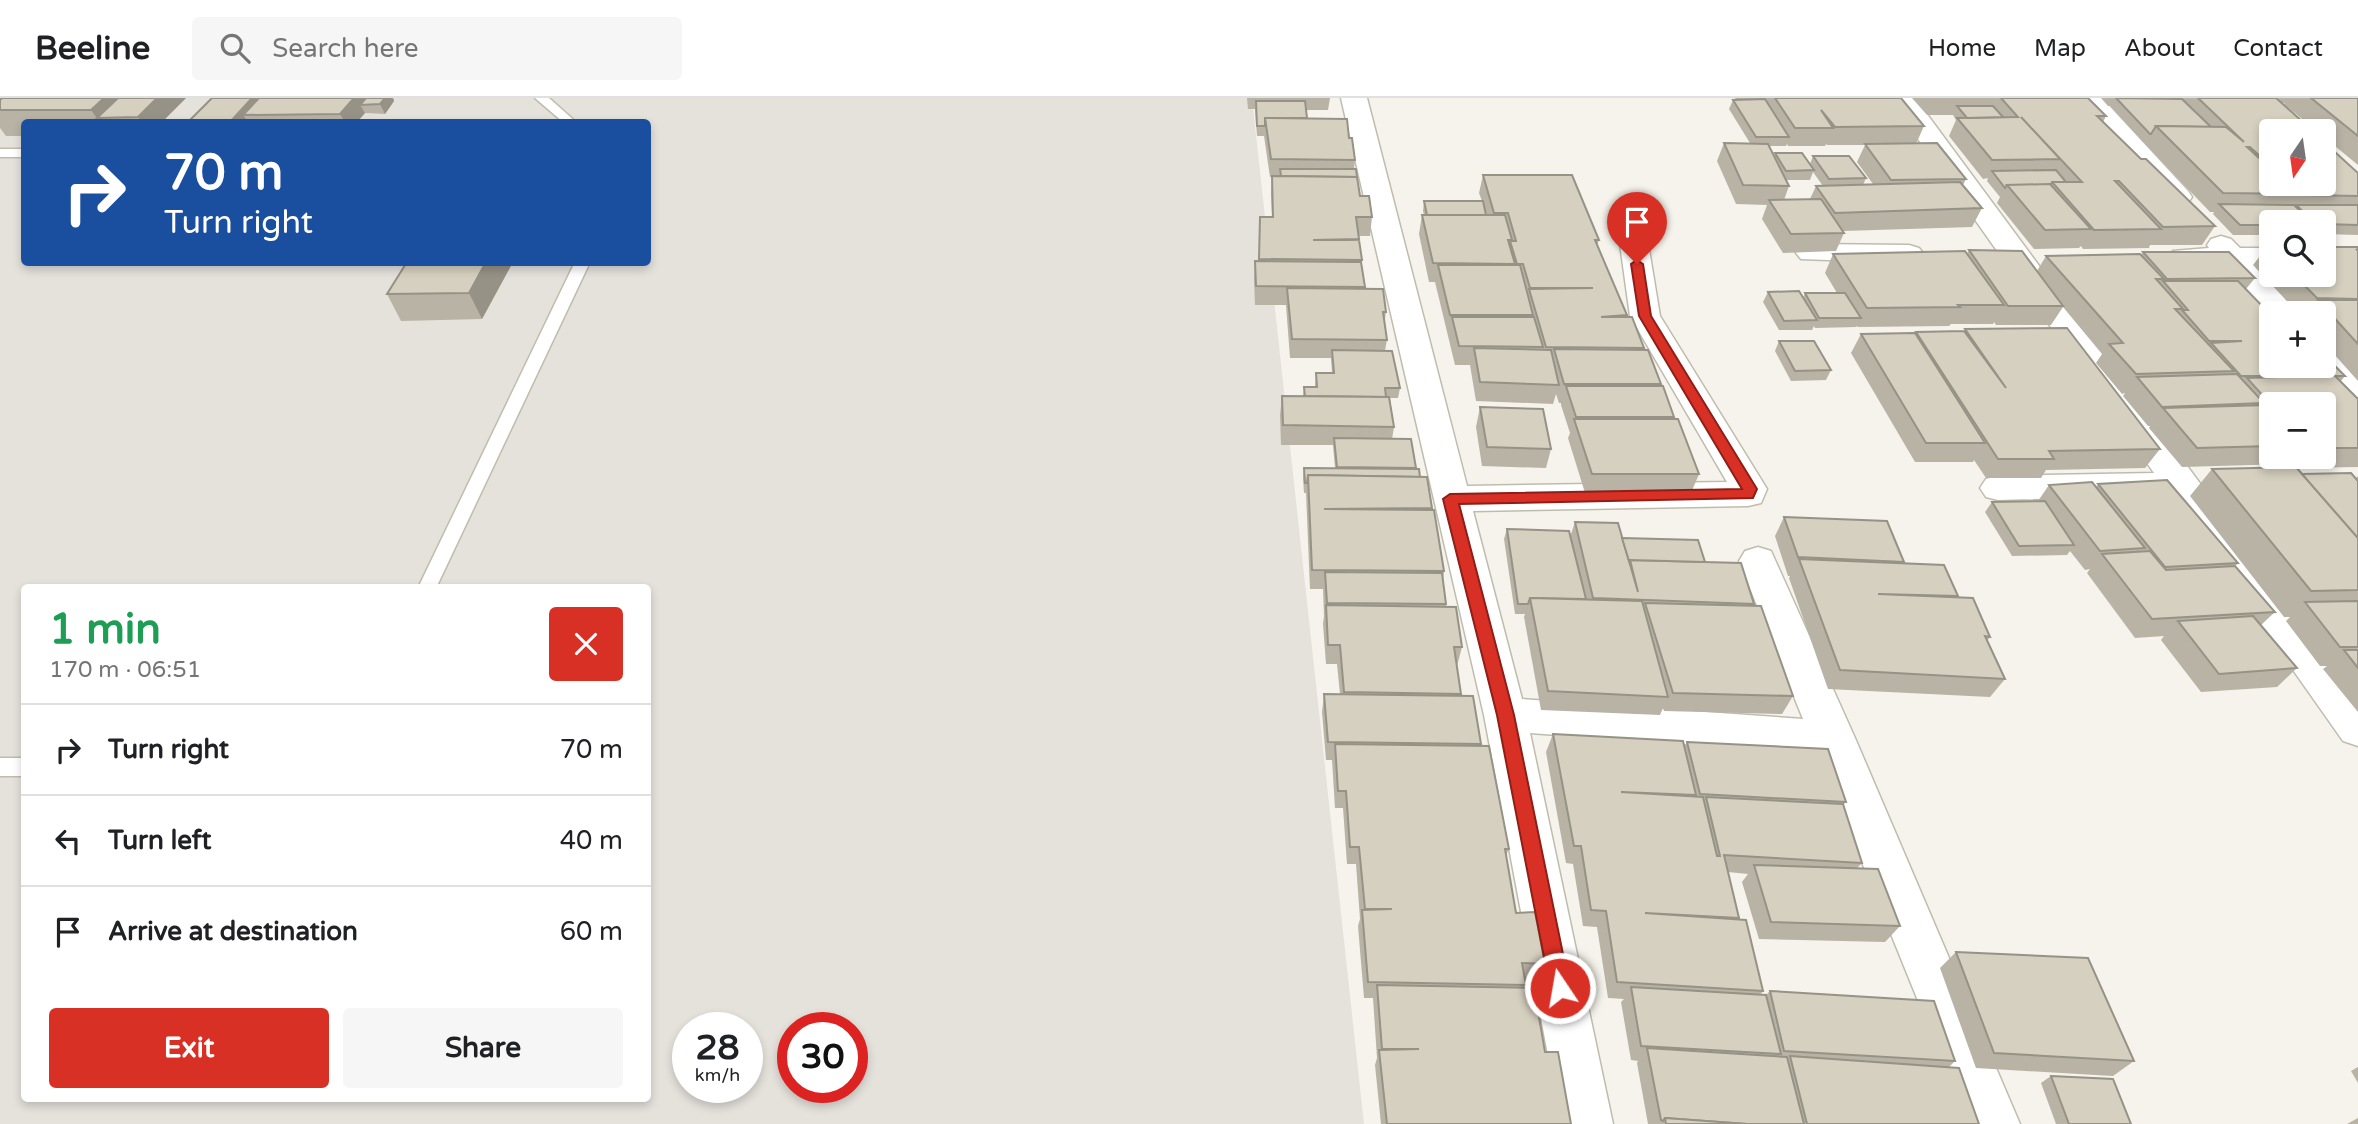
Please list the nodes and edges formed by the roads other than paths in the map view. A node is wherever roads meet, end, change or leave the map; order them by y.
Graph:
1 (541, 98) edge
2 (1354, 98) edge
3 (1902, 98) edge
4 (2088, 98) edge
5 (566, 119) edge
6 (0, 153) edge
7 (21, 153) edge
8 (1633, 237) dead end
9 (1811, 253) edge
10 (1934, 255) edge
11 (2002, 256) junction
12 (2056, 256) edge
13 (2151, 257) edge
14 (2259, 257) edge
15 (2233, 258) junction
16 (581, 266) edge
17 (2272, 301) edge
18 (2336, 373) edge
19 (2358, 399) edge
20 (2220, 481) edge
21 (2178, 483) junction
22 (1998, 488) dead end
23 (1450, 499) junction
24 (1758, 561) dead end
25 (430, 584) edge
26 (1505, 715) junction
27 (2358, 729) edge
28 (1834, 738) junction
29 (0, 767) edge
30 (21, 767) edge
31 (1587, 1124) edge
32 (1994, 1124) edge

1 - 5 lane
2 - 23 street
3 - 11 street
4 - 15 street
6 - 7 lane
8 - 23 street
9 - 10 street
11 - 12 street
11 - 21 street
13 - 15 street
14 - 15 street
15 - 17 street
16 - 25 lane
18 - 19 street
20 - 21 street
21 - 22 street
21 - 27 street
23 - 26 street
24 - 28 street
26 - 28 street
26 - 31 street
28 - 32 street
29 - 30 lane

